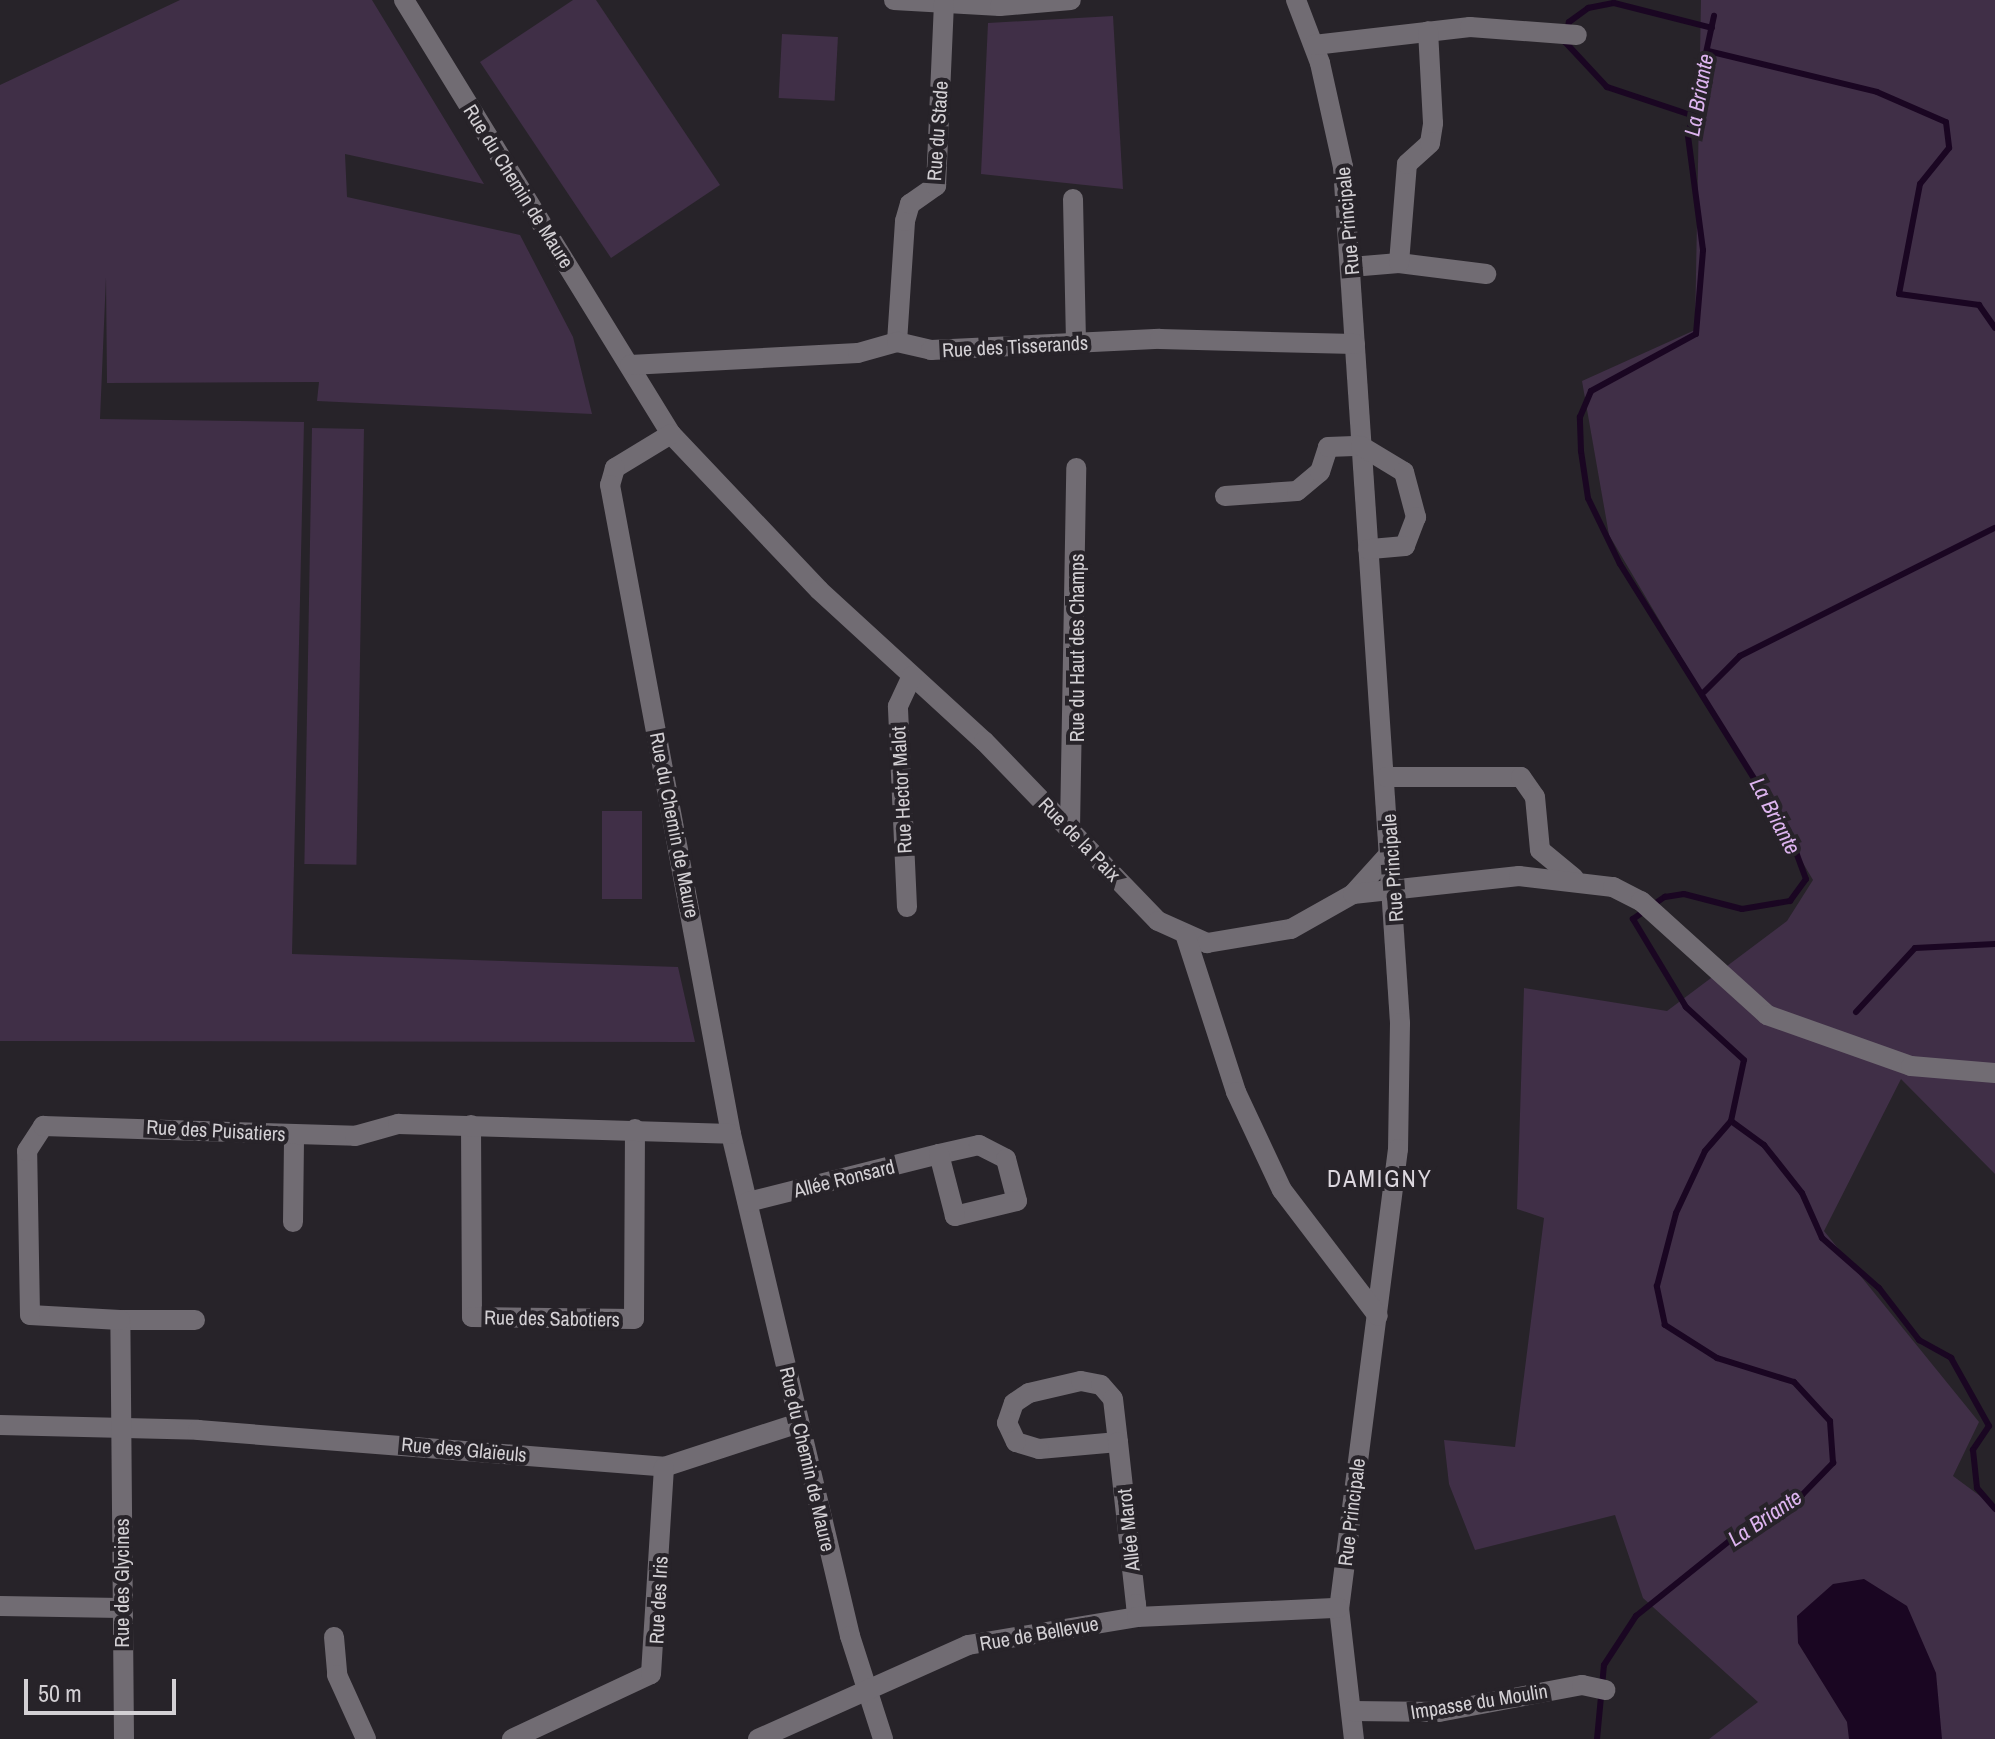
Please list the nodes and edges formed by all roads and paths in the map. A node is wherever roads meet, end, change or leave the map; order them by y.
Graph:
1 (404, 0) edge
2 (894, 0) edge
3 (1071, 0) edge
4 (1296, 0) edge
5 (944, 2) junction
6 (1428, 31) junction
7 (1577, 35) dead end
8 (1314, 45) junction
9 (1073, 199) dead end
10 (1399, 263) junction
11 (1351, 267) junction
12 (1486, 274) dead end
13 (897, 342) junction
14 (1076, 343) junction
15 (1355, 344) junction
16 (630, 365) junction
17 (671, 434) junction
18 (1361, 446) junction
19 (1076, 468) dead end
20 (1225, 496) dead end
21 (1368, 549) junction
22 (912, 676) junction
23 (1386, 777) junction
24 (1070, 828) junction
25 (1540, 850) junction
26 (1391, 852) junction
27 (1519, 876) junction
28 (1577, 879) junction
29 (1393, 886) junction
30 (1353, 894) junction
31 (907, 907) dead end
32 (1186, 937) junction
33 (1995, 1073) edge
34 (471, 1125) junction
35 (635, 1129) junction
36 (731, 1134) junction
37 (294, 1135) junction
38 (939, 1154) dead end
39 (748, 1202) junction
40 (293, 1222) dead end
41 (1378, 1316) junction
42 (120, 1320) junction
43 (195, 1320) dead end
44 (799, 1423) junction
45 (0, 1425) edge
46 (121, 1427) junction
47 (1118, 1442) junction
48 (664, 1467) junction
49 (0, 1606) edge
50 (121, 1608) junction
51 (1339, 1608) junction
52 (1137, 1617) junction
53 (334, 1637) dead end
54 (865, 1690) junction
55 (1605, 1690) dead end
56 (1352, 1711) junction
57 (124, 1739) edge
58 (366, 1739) edge
59 (512, 1739) edge
60 (758, 1739) edge
61 (883, 1739) edge
62 (1354, 1739) edge

1 - 16 street, Rue du Chemin de Maure
2 - 5 street
3 - 5 street
4 - 8 street, Rue Principale
5 - 13 street, Rue du Stade
6 - 7 street
6 - 8 street
6 - 10 street
8 - 11 street, Rue Principale
9 - 14 street
10 - 11 street
10 - 12 street
11 - 15 street, Rue Principale
13 - 14 street, Rue des Tisserands
13 - 16 street, Rue des Tisserands
14 - 15 street, Rue des Tisserands
15 - 18 street, Rue Principale
16 - 17 street, Rue du Chemin de Maure
17 - 22 street, Rue de la Paix
17 - 36 street, Rue du Chemin de Maure
18 - 20 street
18 - 21 street, Rue Principale
18 - 21 street
19 - 24 street, Rue du Haut des Champs
21 - 23 street, Rue Principale
22 - 24 street, Rue de la Paix
22 - 31 street, Rue Hector Malot
23 - 25 street
23 - 26 street, Rue Principale
24 - 32 street, Rue de la Paix
25 - 27 street
25 - 28 street
26 - 29 street, Rue Principale
26 - 30 street
27 - 28 street
27 - 29 street
28 - 33 street
29 - 30 street
29 - 41 street, Rue Principale
30 - 32 street
32 - 41 street
34 - 35 street, Rue des Puisatiers
34 - 35 street, Rue des Sabotiers
34 - 37 street, Rue des Puisatiers
35 - 36 street, Rue des Puisatiers
36 - 39 street, Rue du Chemin de Maure
37 - 40 street
37 - 42 street, Rue des Puisatiers
38 - 39 street, Allée Ronsard
39 - 44 street, Rue du Chemin de Maure
41 - 51 street, Rue Principale
42 - 43 street
42 - 46 street
44 - 48 street, Rue des Glaïeuls
44 - 54 street, Rue du Chemin de Maure
45 - 46 street, Rue des Glaïeuls
46 - 48 street, Rue des Glaïeuls
46 - 50 street, Rue des Glycines
47 - 47 street, Allée Marot
47 - 52 street, Allée Marot
48 - 59 street, Rue des Iris
49 - 50 street
50 - 57 street, Rue des Glycines
51 - 52 street, Rue de Bellevue
51 - 56 street, Rue Principale
52 - 54 street, Rue de Bellevue
53 - 58 street
54 - 60 street, Rue de Bellevue
54 - 61 street, Rue du Chemin de Maure
55 - 56 street, Impasse du Moulin
56 - 62 street, Rue Principale

